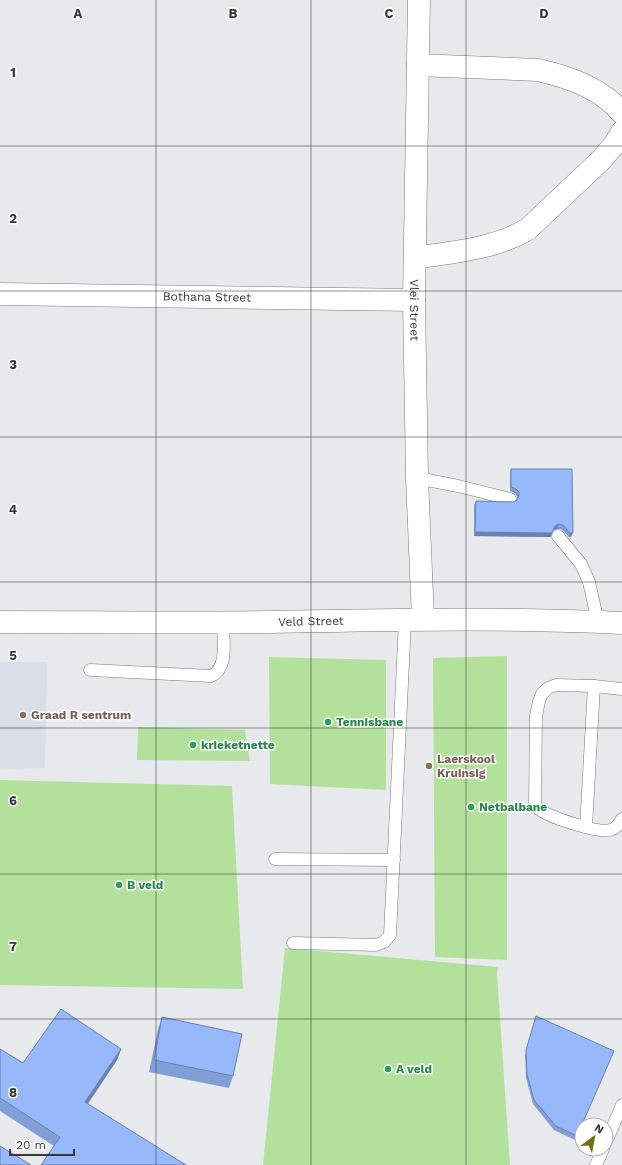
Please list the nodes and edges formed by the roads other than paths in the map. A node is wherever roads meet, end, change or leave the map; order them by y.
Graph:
1 (419, 0) edge
2 (418, 65) junction
3 (622, 113) edge
4 (622, 132) edge
5 (415, 258) junction
6 (0, 294) edge
7 (414, 300) junction
8 (417, 478) junction
9 (510, 499) dead end
10 (558, 536) dead end
11 (414, 620) junction
12 (0, 622) edge
13 (224, 622) junction
14 (598, 622) junction
15 (622, 623) edge
16 (90, 670) dead end
17 (594, 686) junction
18 (622, 689) edge
19 (622, 819) edge
20 (586, 827) junction
21 (275, 859) dead end
22 (394, 860) junction
23 (293, 943) dead end
24 (622, 1105) edge
25 (614, 1124) edge

1 - 2 street, Vlei Street
2 - 3 street
2 - 5 street, Vlei Street
4 - 5 street
5 - 7 street, Vlei Street
6 - 7 street, Bothana Street
7 - 8 street, Vlei Street
8 - 9 lane
8 - 11 street, Vlei Street
10 - 14 lane
11 - 13 street, Veld Street
11 - 14 street, Veld Street
11 - 22 lane
12 - 13 street, Veld Street
13 - 16 lane
14 - 15 street, Veld Street
17 - 18 lane
17 - 20 lane
17 - 20 lane
19 - 20 lane
21 - 22 lane
22 - 23 lane
24 - 25 lane

